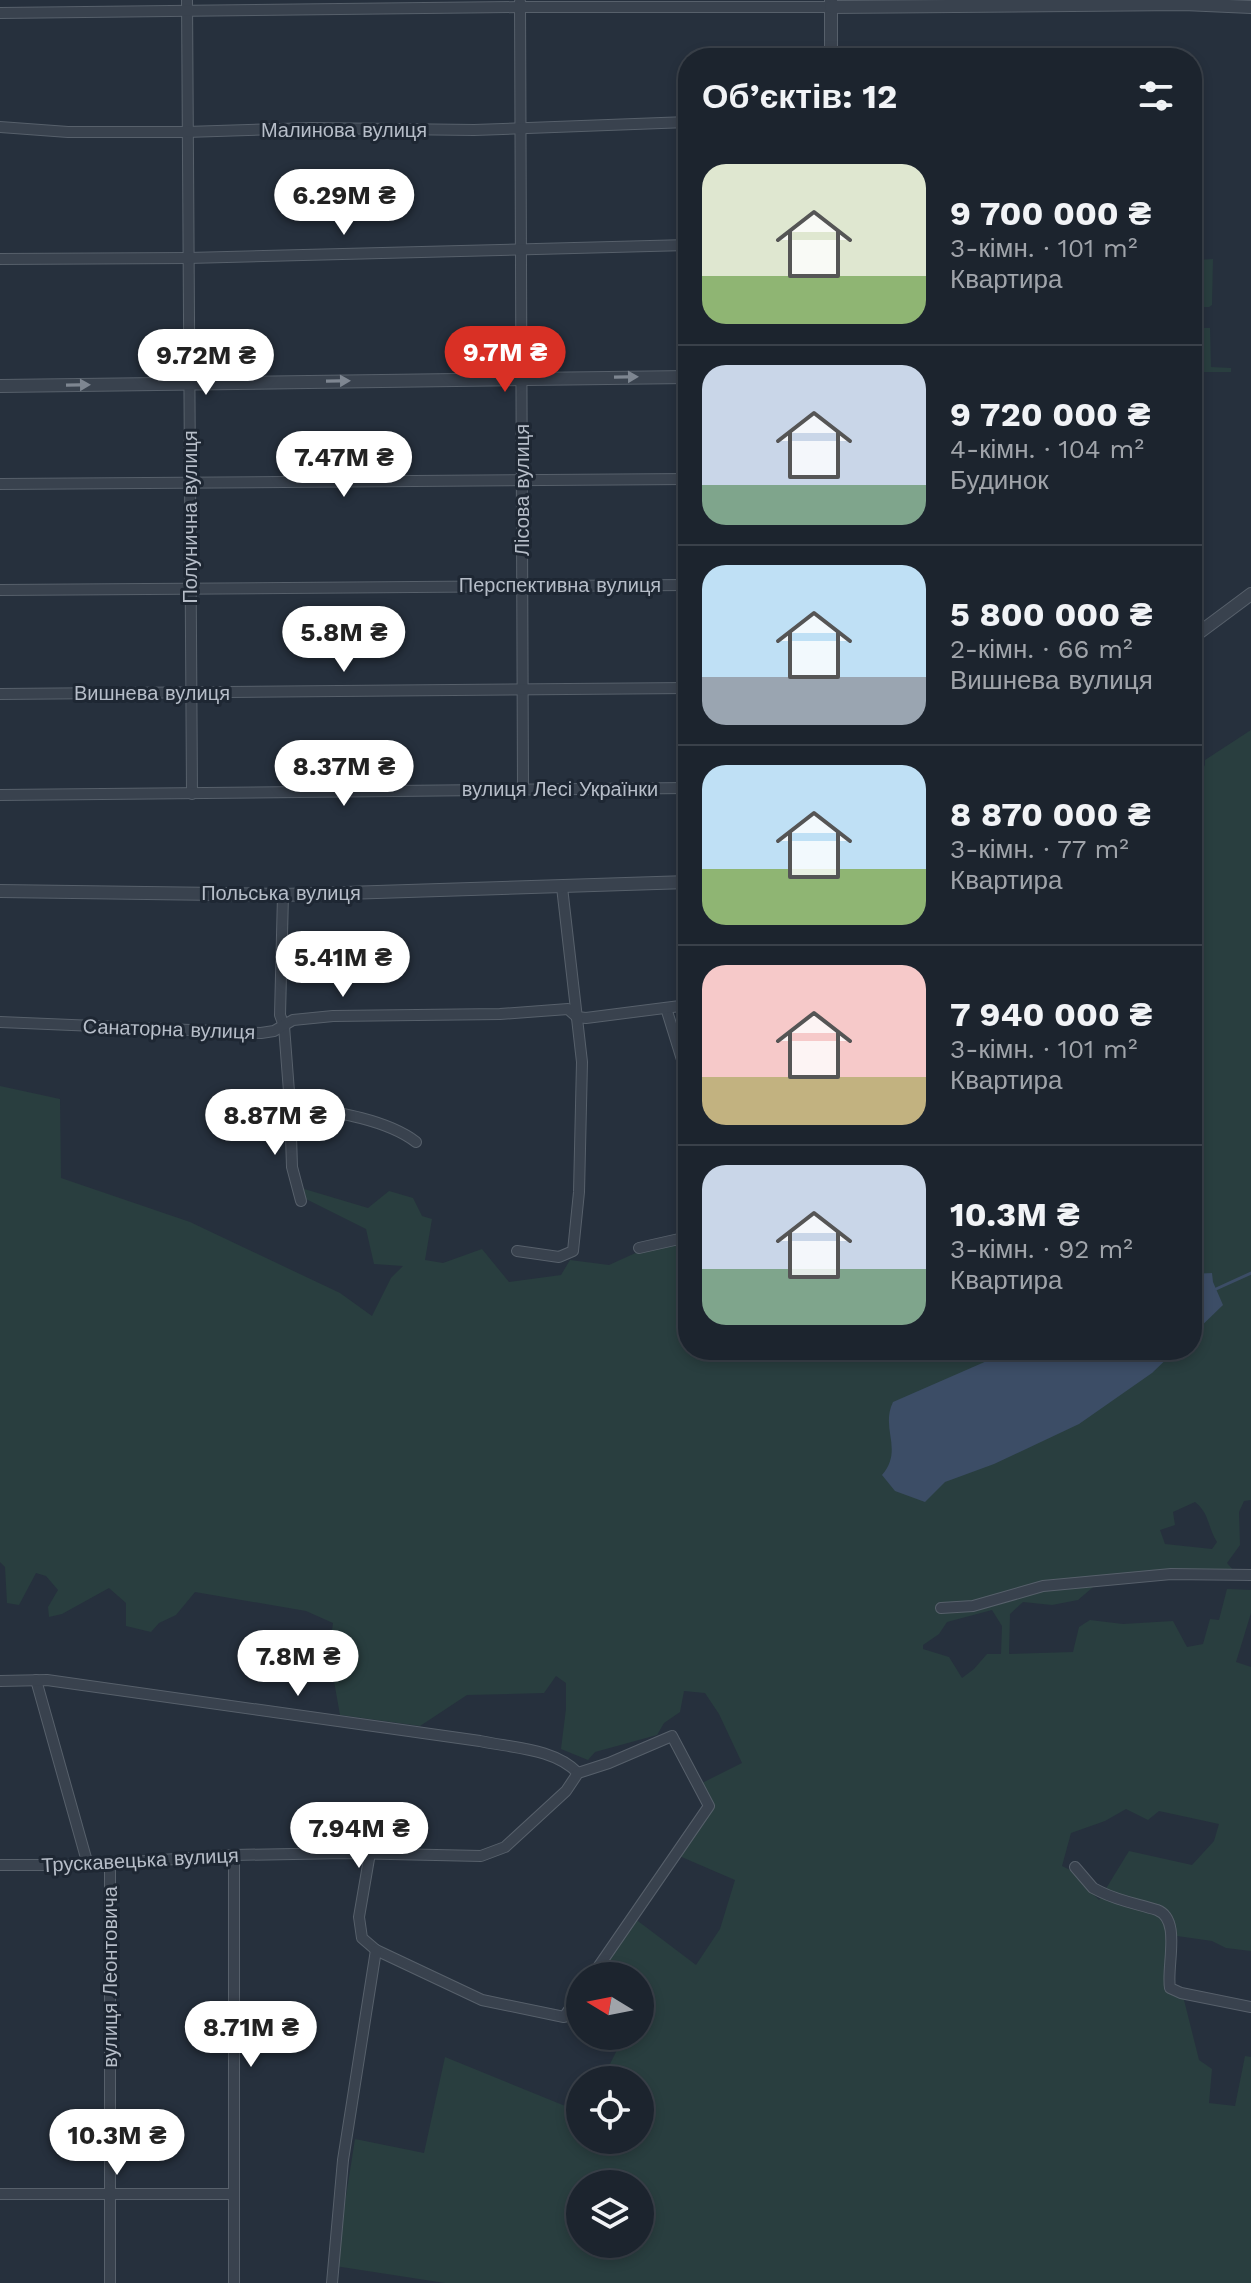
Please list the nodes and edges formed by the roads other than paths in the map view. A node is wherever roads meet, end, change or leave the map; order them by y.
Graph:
1 (1250, 0) edge
2 (1219, 3) edge
3 (520, 4) edge
4 (831, 4) edge
5 (187, 6) edge
6 (1251, 7) edge
7 (0, 13) edge
8 (831, 48) edge
9 (678, 122) edge
10 (0, 127) edge
11 (520, 128) junction
12 (186, 132) junction
13 (678, 245) edge
14 (521, 248) junction
15 (188, 258) junction
16 (0, 259) edge
17 (678, 377) edge
18 (522, 378) junction
19 (189, 384) junction
20 (0, 386) edge
21 (678, 479) edge
22 (521, 481) junction
23 (190, 483) junction
24 (0, 484) edge
25 (678, 585) edge
26 (523, 586) junction
27 (190, 588) junction
28 (0, 590) edge
29 (1251, 594) edge
30 (1202, 631) edge
31 (524, 688) junction
32 (678, 688) edge
33 (191, 693) junction
34 (0, 694) edge
35 (678, 788) edge
36 (523, 789) junction
37 (192, 794) junction
38 (0, 795) edge
39 (678, 882) edge
40 (562, 887) junction
41 (0, 891) edge
42 (283, 895) junction
43 (678, 1006) edge
44 (666, 1008) junction
45 (577, 1017) junction
46 (0, 1022) edge
47 (284, 1026) junction
48 (678, 1047) edge
49 (290, 1105) junction
50 (416, 1142) dead end
51 (301, 1201) dead end
52 (678, 1239) edge
53 (639, 1248) dead end
54 (517, 1251) dead end
55 (1251, 1575) edge
56 (941, 1608) dead end
57 (36, 1680) junction
58 (0, 1681) edge
59 (578, 1773) junction
60 (370, 1853) junction
61 (234, 1855) junction
62 (110, 1863) junction
63 (0, 1865) edge
64 (88, 1865) junction
65 (1075, 1867) dead end
66 (376, 1950) junction
67 (602, 1962) edge
68 (1251, 2007) edge
69 (566, 2014) edge
70 (0, 2194) edge
71 (110, 2194) junction
72 (234, 2194) junction
73 (110, 2283) edge
74 (234, 2283) edge
75 (332, 2283) edge

1 - 2 street
2 - 4 street
2 - 6 street
3 - 4 street
3 - 5 street
3 - 11 street, Лісова вулиця
4 - 8 street
5 - 7 street
5 - 12 street, Полунична вулиця
9 - 11 street, Малинова вулиця
10 - 12 street, Малинова вулиця
11 - 12 street, Малинова вулиця
11 - 14 street, Лісова вулиця
12 - 15 street, Полунична вулиця
13 - 14 street
14 - 15 street
14 - 18 street, Лісова вулиця
15 - 16 street
15 - 19 street, Полунична вулиця
18 -> 17 street
19 -> 18 street
18 - 22 street, Лісова вулиця
20 -> 19 street
19 - 23 street, Полунична вулиця
21 - 22 street
22 - 23 street
22 - 26 street, Лісова вулиця
23 - 24 street
23 - 27 street, Полунична вулиця
25 - 26 street, Перспективна вулиця
26 - 27 street, Перспективна вулиця
26 - 31 street, Лісова вулиця
27 - 28 street, Перспективна вулиця
27 - 33 street, Полунична вулиця
29 - 30 street
31 - 32 street, Вишнева вулиця
31 - 33 street, Вишнева вулиця
31 - 36 street, Лісова вулиця
33 - 34 street, Вишнева вулиця
33 - 37 street, Полунична вулиця
35 - 36 street, вулиця Лесі Українки
36 - 37 street, вулиця Лесі Українки
37 - 38 street, вулиця Лесі Українки
39 - 40 street, Польська вулиця
40 - 42 street, Польська вулиця
40 - 45 street
41 - 42 street, Польська вулиця
42 - 47 street
43 - 44 street, Санаторна вулиця
44 - 45 street, Санаторна вулиця
44 - 48 street
45 - 47 street, Санаторна вулиця
45 - 54 street
46 - 47 street, Санаторна вулиця
47 - 49 street
49 - 50 street
49 - 51 street
52 - 53 street
55 - 56 street
57 - 58 street
57 - 59 street
57 - 64 street
59 - 60 street, Трускавецька вулиця
59 - 67 street
60 - 61 street, Трускавецька вулиця
60 - 66 street
61 - 62 street, Трускавецька вулиця
61 - 72 street
62 - 64 street, Трускавецька вулиця
62 - 71 street, вулиця Леонтовича
63 - 64 street, Трускавецька вулиця
65 - 68 street
66 - 69 street
66 - 75 street
70 - 71 street
71 - 72 street
71 - 73 street, вулиця Леонтовича
72 - 74 street

